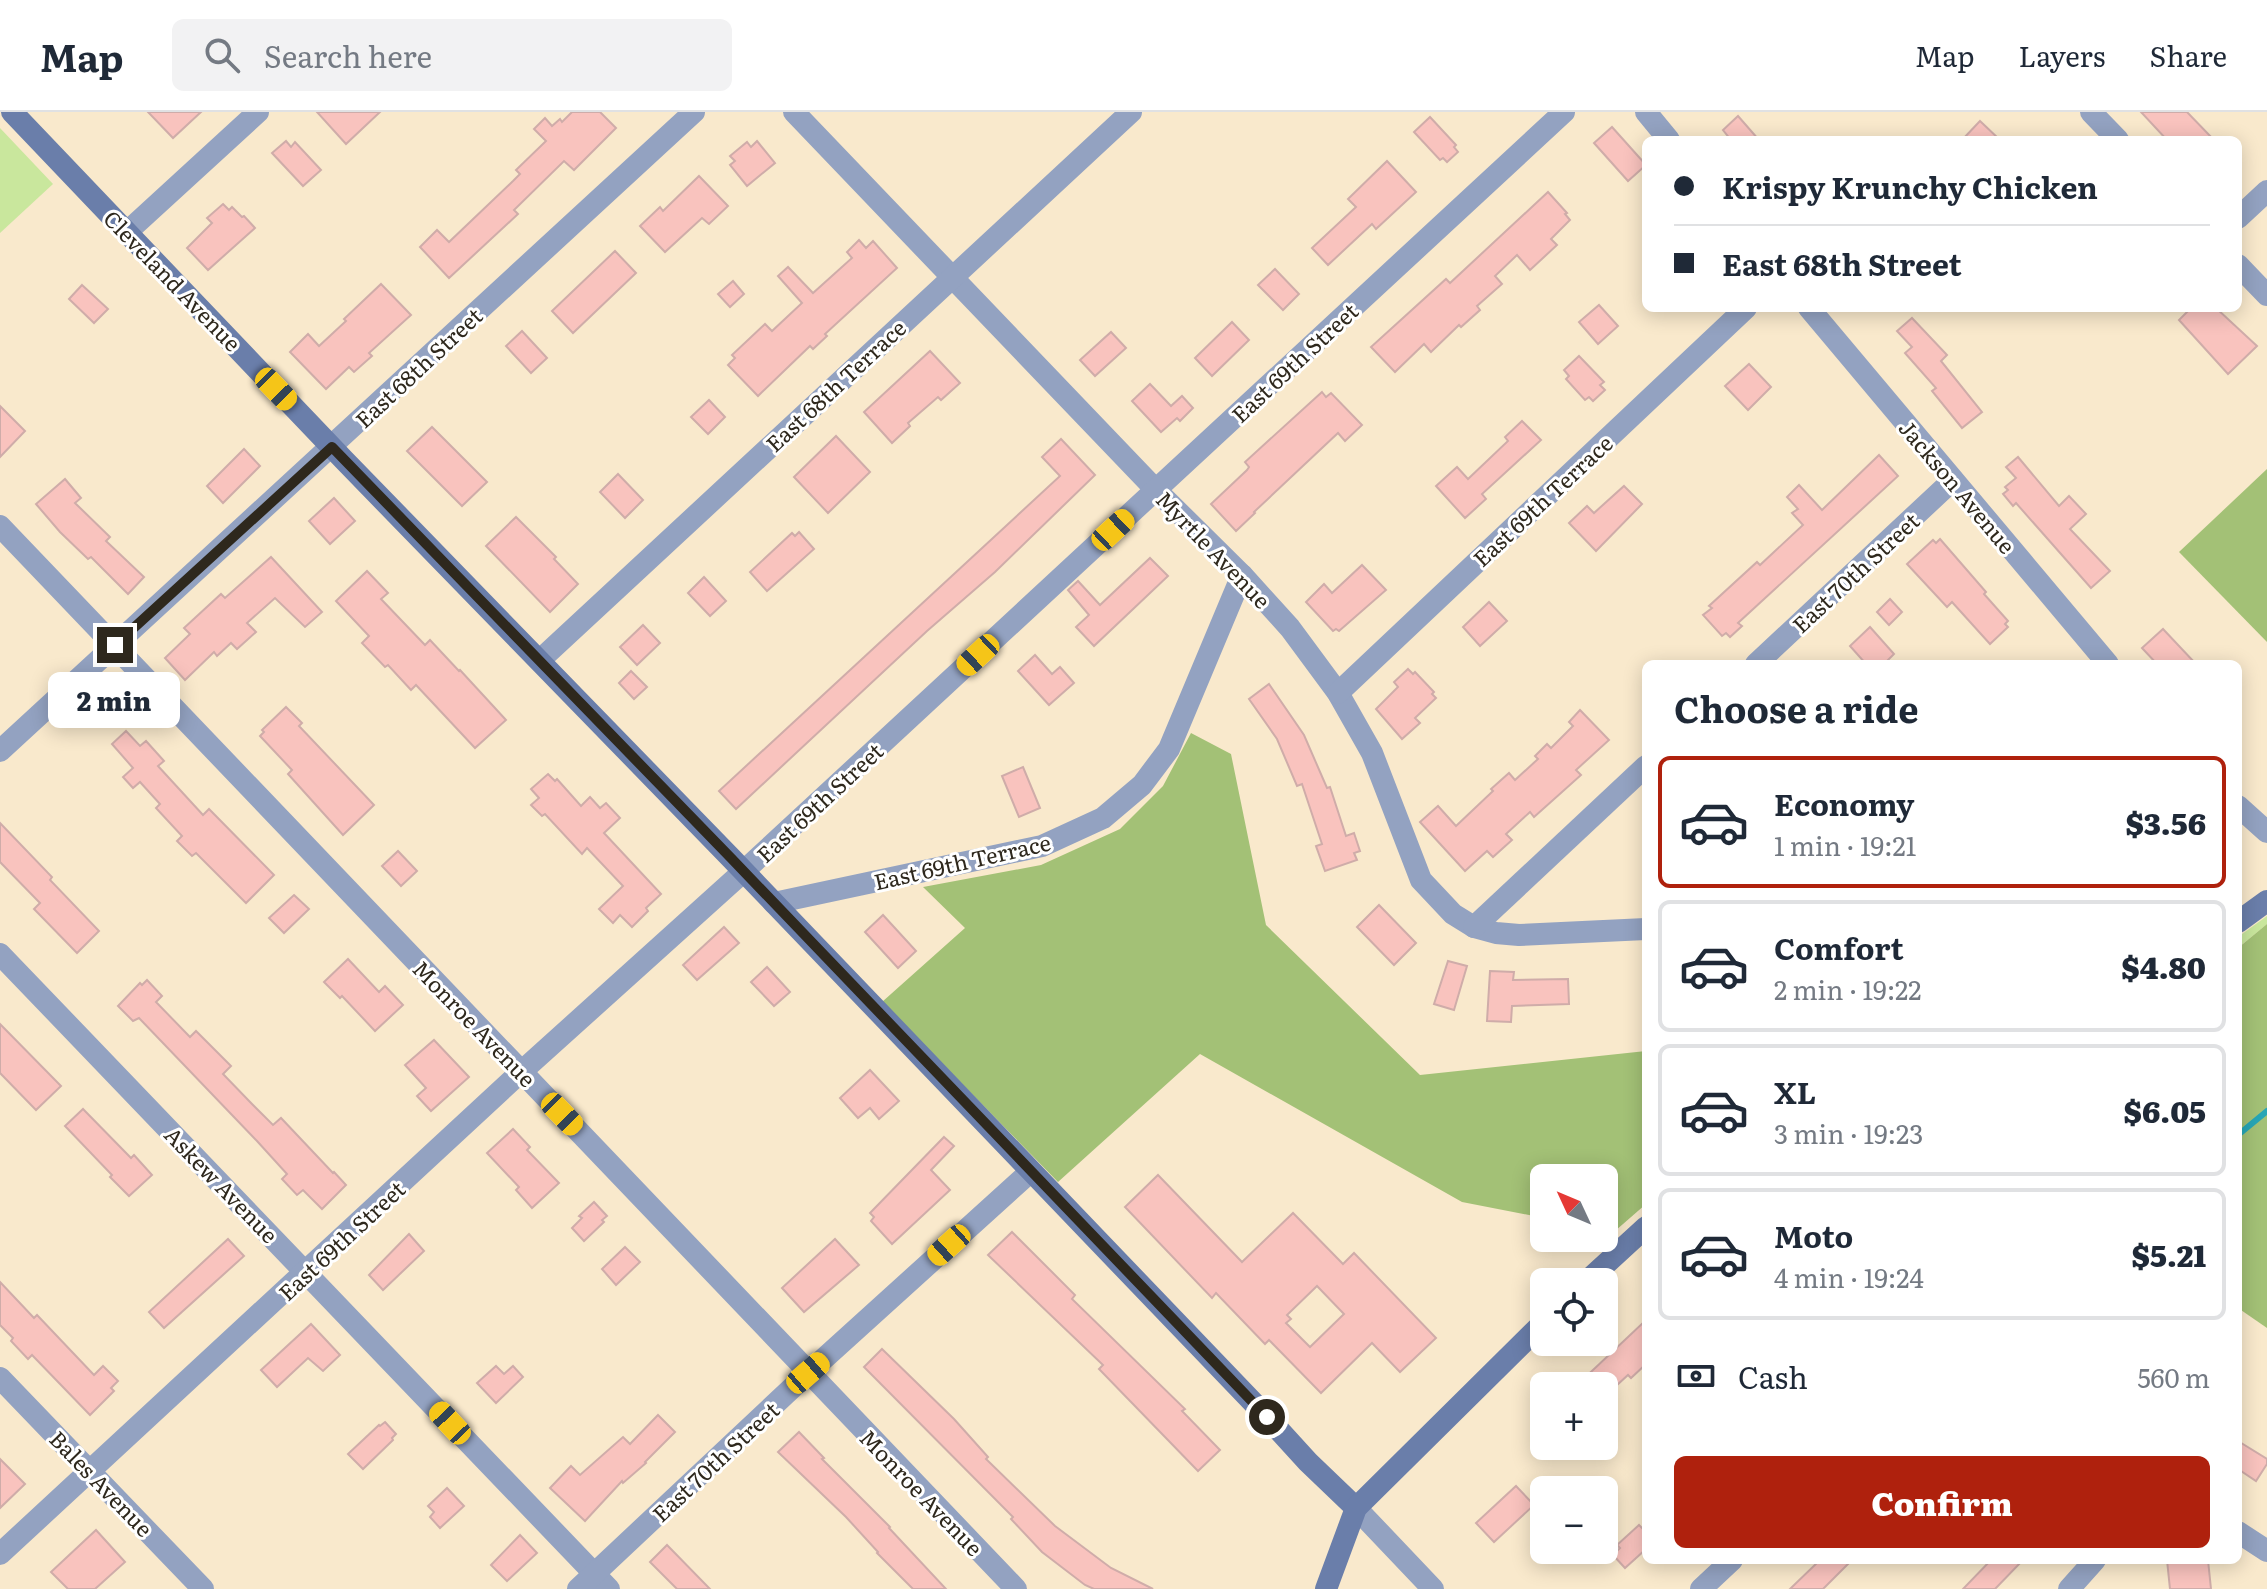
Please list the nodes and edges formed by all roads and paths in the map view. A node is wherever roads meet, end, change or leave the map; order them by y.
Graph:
1 (12, 112) edge
2 (258, 112) edge
3 (694, 112) edge
4 (794, 112) edge
5 (1131, 112) edge
6 (1564, 112) edge
7 (1646, 112) edge
8 (2091, 112) edge
9 (1666, 136) edge
10 (2114, 136) edge
11 (2267, 191) edge
12 (2242, 214) edge
13 (127, 232) junction
14 (2242, 269) edge
15 (952, 277) junction
16 (2267, 295) edge
17 (1742, 312) edge
18 (1812, 312) edge
19 (332, 447) junction
20 (1953, 480) junction
21 (1156, 490) junction
22 (0, 526) edge
23 (1242, 575) junction
24 (115, 645) junction
25 (540, 660) junction
26 (1760, 660) edge
27 (2105, 660) edge
28 (1338, 693) junction
29 (0, 751) edge
30 (1642, 770) edge
31 (2242, 810) edge
32 (2267, 832) edge
33 (744, 871) junction
34 (2267, 901) edge
35 (774, 903) junction
36 (2242, 919) edge
37 (1474, 927) junction
38 (1642, 929) edge
39 (0, 954) edge
40 (522, 1071) junction
41 (1030, 1172) junction
42 (1642, 1232) edge
43 (1602, 1268) edge
44 (306, 1272) junction
45 (1530, 1336) edge
46 (808, 1373) junction
47 (0, 1378) edge
48 (90, 1471) junction
49 (1356, 1508) junction
50 (2242, 1535) edge
51 (2267, 1551) edge
52 (0, 1554) edge
53 (1728, 1564) edge
54 (2091, 1564) edge
55 (593, 1584) edge
56 (203, 1589) edge
57 (1016, 1589) edge
58 (1326, 1589) edge
59 (1433, 1589) edge
60 (1701, 1589) edge
61 (2069, 1589) edge

1 - 13 main road, Cleveland Avenue
2 - 13 street
3 - 19 street, East 68th Street
4 - 15 street, Myrtle Avenue
5 - 15 street, East 68th Terrace
6 - 21 street, East 69th Street
7 - 9 street
8 - 10 street
11 - 12 street
13 - 19 main road, Cleveland Avenue
14 - 16 street
15 - 21 street, Myrtle Avenue
15 - 25 street, East 68th Terrace
17 - 28 street, East 69th Terrace
18 - 20 street, Jackson Avenue
19 - 24 street, East 68th Street
19 - 25 main road, Cleveland Avenue
20 - 26 street, East 70th Street
20 - 27 street, Jackson Avenue
21 - 23 street, Myrtle Avenue
21 - 33 street, East 69th Street
22 - 24 street, Monroe Avenue
23 - 28 street, Myrtle Avenue
23 - 35 street, East 69th Terrace
24 - 29 street, East 68th Street
24 - 40 street, Monroe Avenue
25 - 33 main road, Cleveland Avenue
28 - 37 street, Myrtle Avenue
30 - 37 street
31 - 32 street
33 - 35 main road, Cleveland Avenue
33 - 40 street, East 69th Street
34 - 36 main road
35 - 41 main road, Cleveland Avenue
37 - 38 street, Myrtle Avenue
39 - 44 street, Askew Avenue
40 - 44 street, East 69th Street
40 - 46 street, Monroe Avenue
41 - 46 street, East 70th Street
41 - 49 main road, Cleveland Avenue
42 - 43 main road
44 - 48 street, East 69th Street
44 - 55 street, Askew Avenue
45 - 49 main road
46 - 55 street, East 70th Street
46 - 57 street, Monroe Avenue
47 - 48 street, Bales Avenue
48 - 52 street, East 69th Street
48 - 56 street, Bales Avenue
49 - 58 main road
49 - 59 street, Cleveland Avenue
50 - 51 street
53 - 60 street
54 - 61 street

